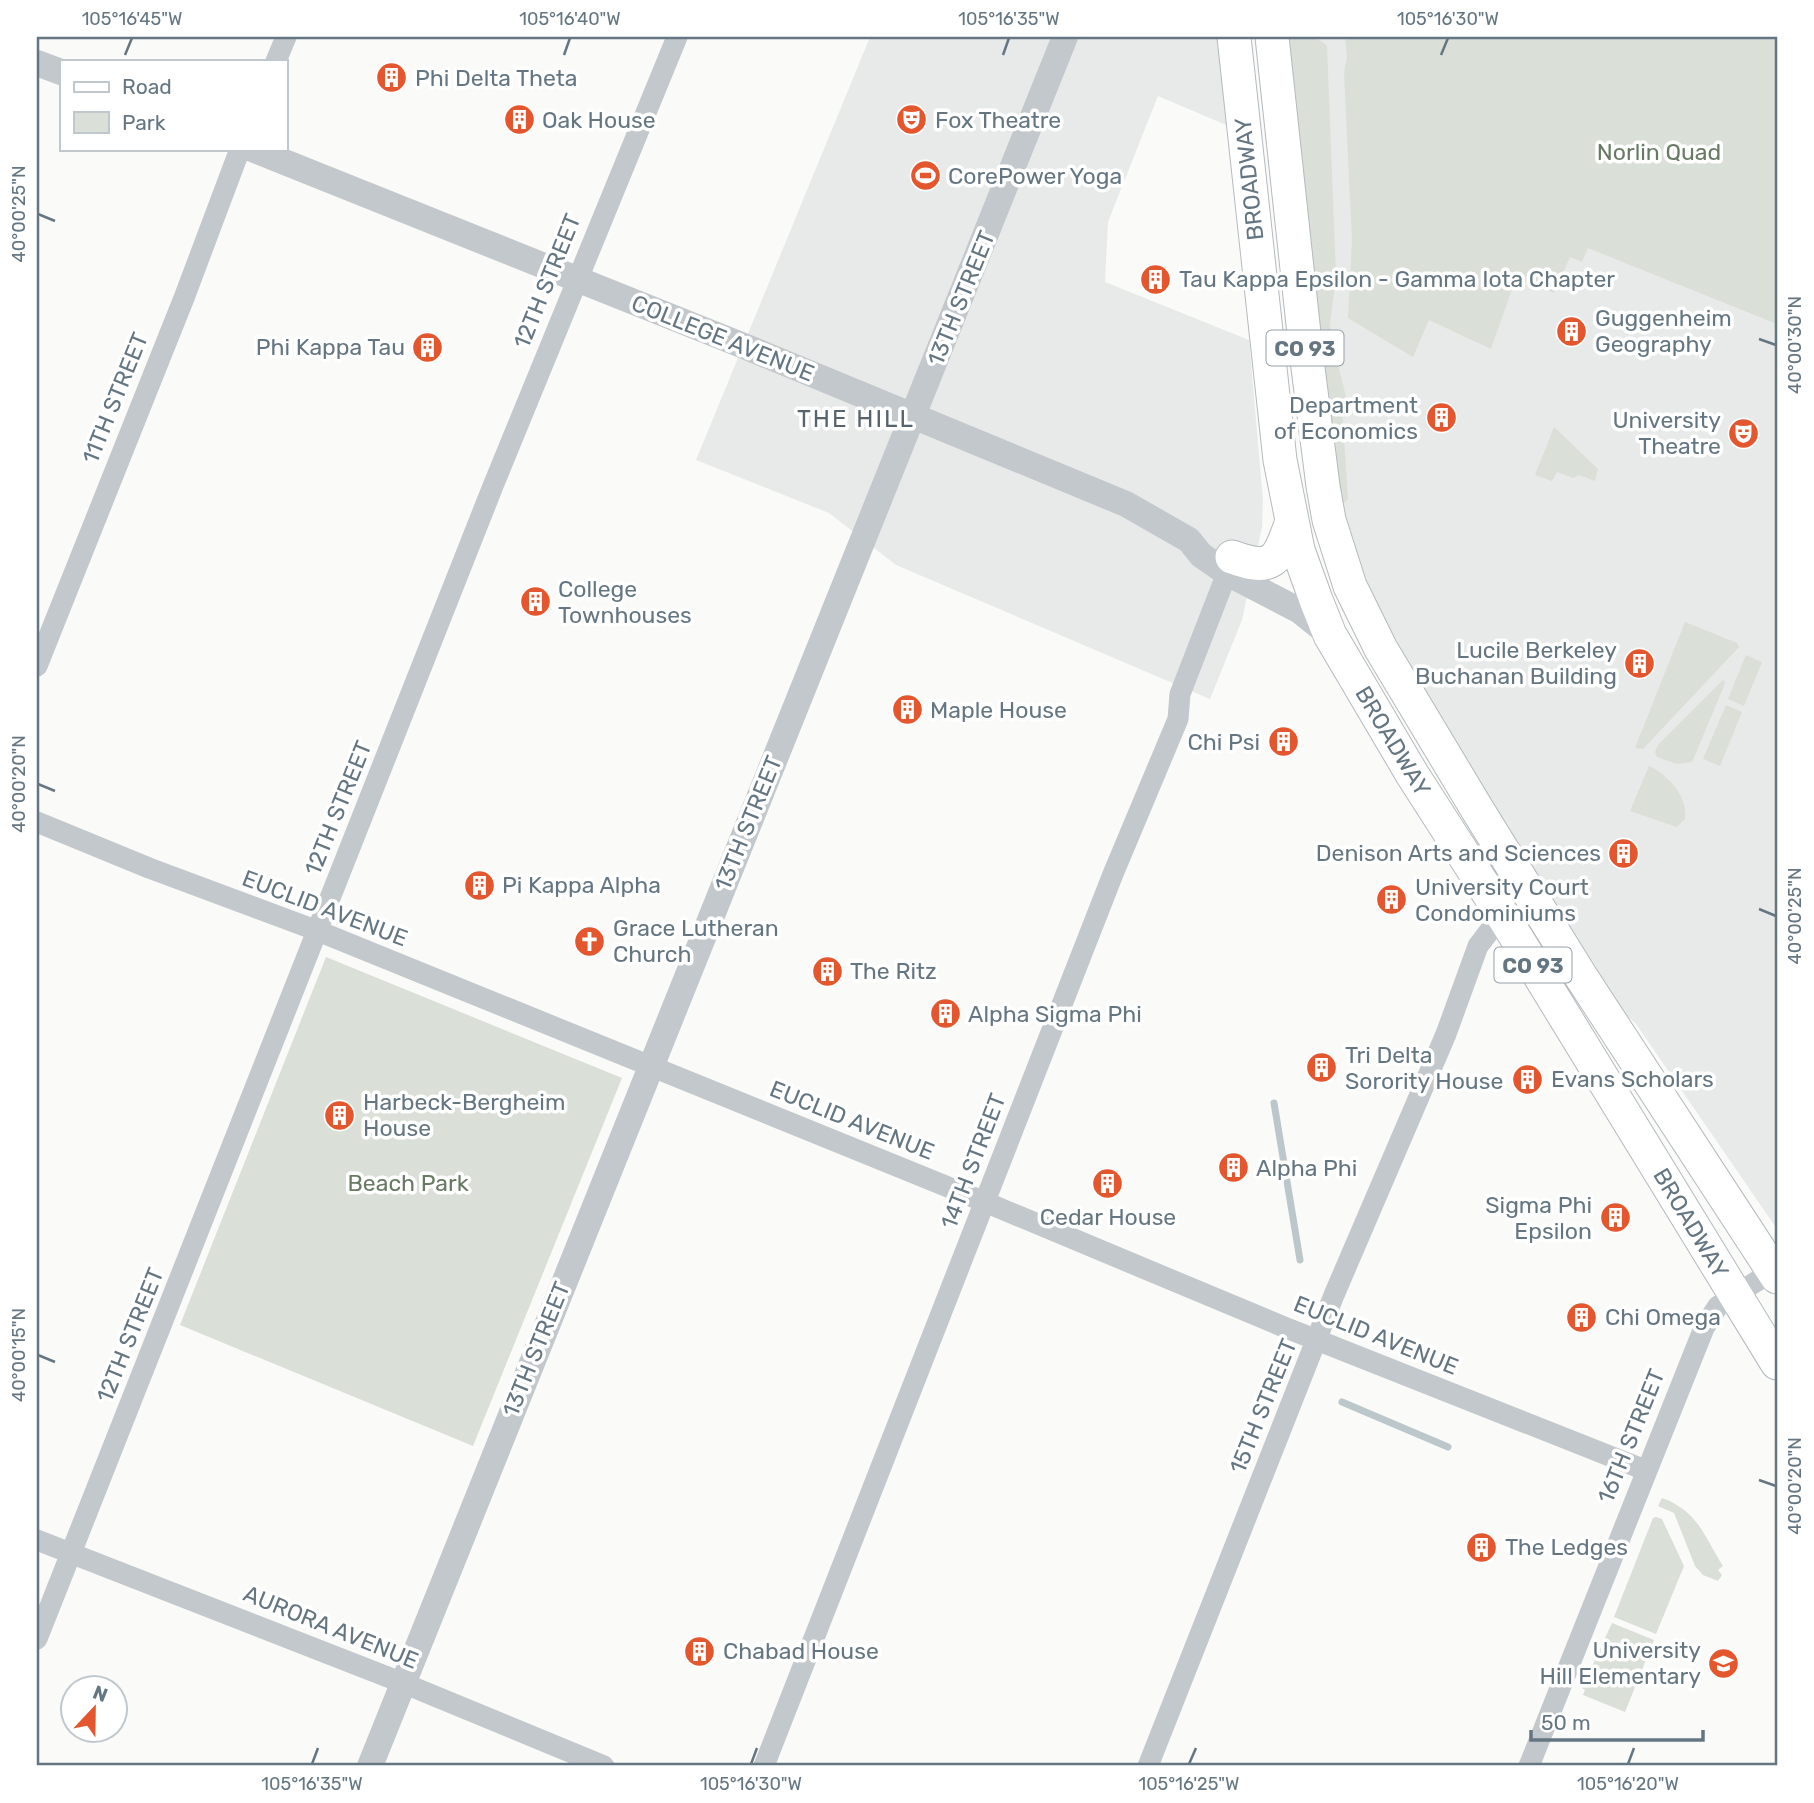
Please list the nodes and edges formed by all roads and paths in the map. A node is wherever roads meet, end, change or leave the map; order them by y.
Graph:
1 (286, 37) edge
2 (677, 37) edge
3 (1065, 37) edge
4 (1234, 37) edge
5 (1272, 37) edge
6 (276, 60) edge
7 (37, 63) edge
8 (60, 72) edge
9 (240, 150) edge
10 (254, 150) edge
11 (576, 280) junction
12 (914, 415) junction
13 (1291, 523) junction
14 (1229, 565) junction
15 (1316, 600) junction
16 (1331, 635) junction
17 (1381, 649) junction
18 (37, 666) edge
19 (37, 822) edge
20 (1505, 919) junction
21 (318, 931) junction
22 (650, 1066) junction
23 (985, 1202) junction
24 (1775, 1274) edge
25 (1735, 1296) junction
26 (1317, 1340) junction
27 (1777, 1363) edge
28 (1645, 1470) junction
29 (37, 1540) edge
30 (71, 1554) junction
31 (37, 1639) edge
32 (403, 1684) junction
33 (369, 1766) edge
34 (604, 1766) edge
35 (764, 1766) edge
36 (1148, 1766) edge
37 (1529, 1766) edge

1 - 6 street
2 - 11 street, 12TH STREET
3 - 12 street, 13TH STREET
4 - 13 main road, BROADWAY / CO 93
5 - 17 main road, BROADWAY / CO 93
7 - 8 street
9 - 18 street, 11TH STREET
10 - 11 street, COLLEGE AVENUE
11 - 12 street, COLLEGE AVENUE
11 - 21 street, 12TH STREET
12 - 14 street, COLLEGE AVENUE
12 - 22 street, 13TH STREET
13 - 14 main road
13 - 15 main road, BROADWAY / CO 93
14 - 15 street, COLLEGE AVENUE
14 - 16 street, COLLEGE AVENUE
14 - 23 street, 14TH STREET
15 - 16 main road, BROADWAY / CO 93
15 - 17 main road
16 - 20 main road, BROADWAY / CO 93
17 - 24 main road, BROADWAY / CO 93
19 - 21 street, EUCLID AVENUE
20 - 25 main road, BROADWAY / CO 93
20 - 26 street, 15TH STREET
21 - 22 street, EUCLID AVENUE
21 - 30 street, 12TH STREET
22 - 23 street, EUCLID AVENUE
22 - 32 street, 13TH STREET
23 - 26 street, EUCLID AVENUE
23 - 35 street, 14TH STREET
24 - 25 street, 16TH STREET
25 - 27 main road, BROADWAY / CO 93
25 - 28 street, 16TH STREET
26 - 28 street, EUCLID AVENUE
26 - 36 street, 15TH STREET
28 - 37 street, 16TH STREET
29 - 30 street, AURORA AVENUE
30 - 31 street, 12TH STREET
30 - 32 street, AURORA AVENUE
32 - 33 street, 13TH STREET
32 - 34 street, AURORA AVENUE

